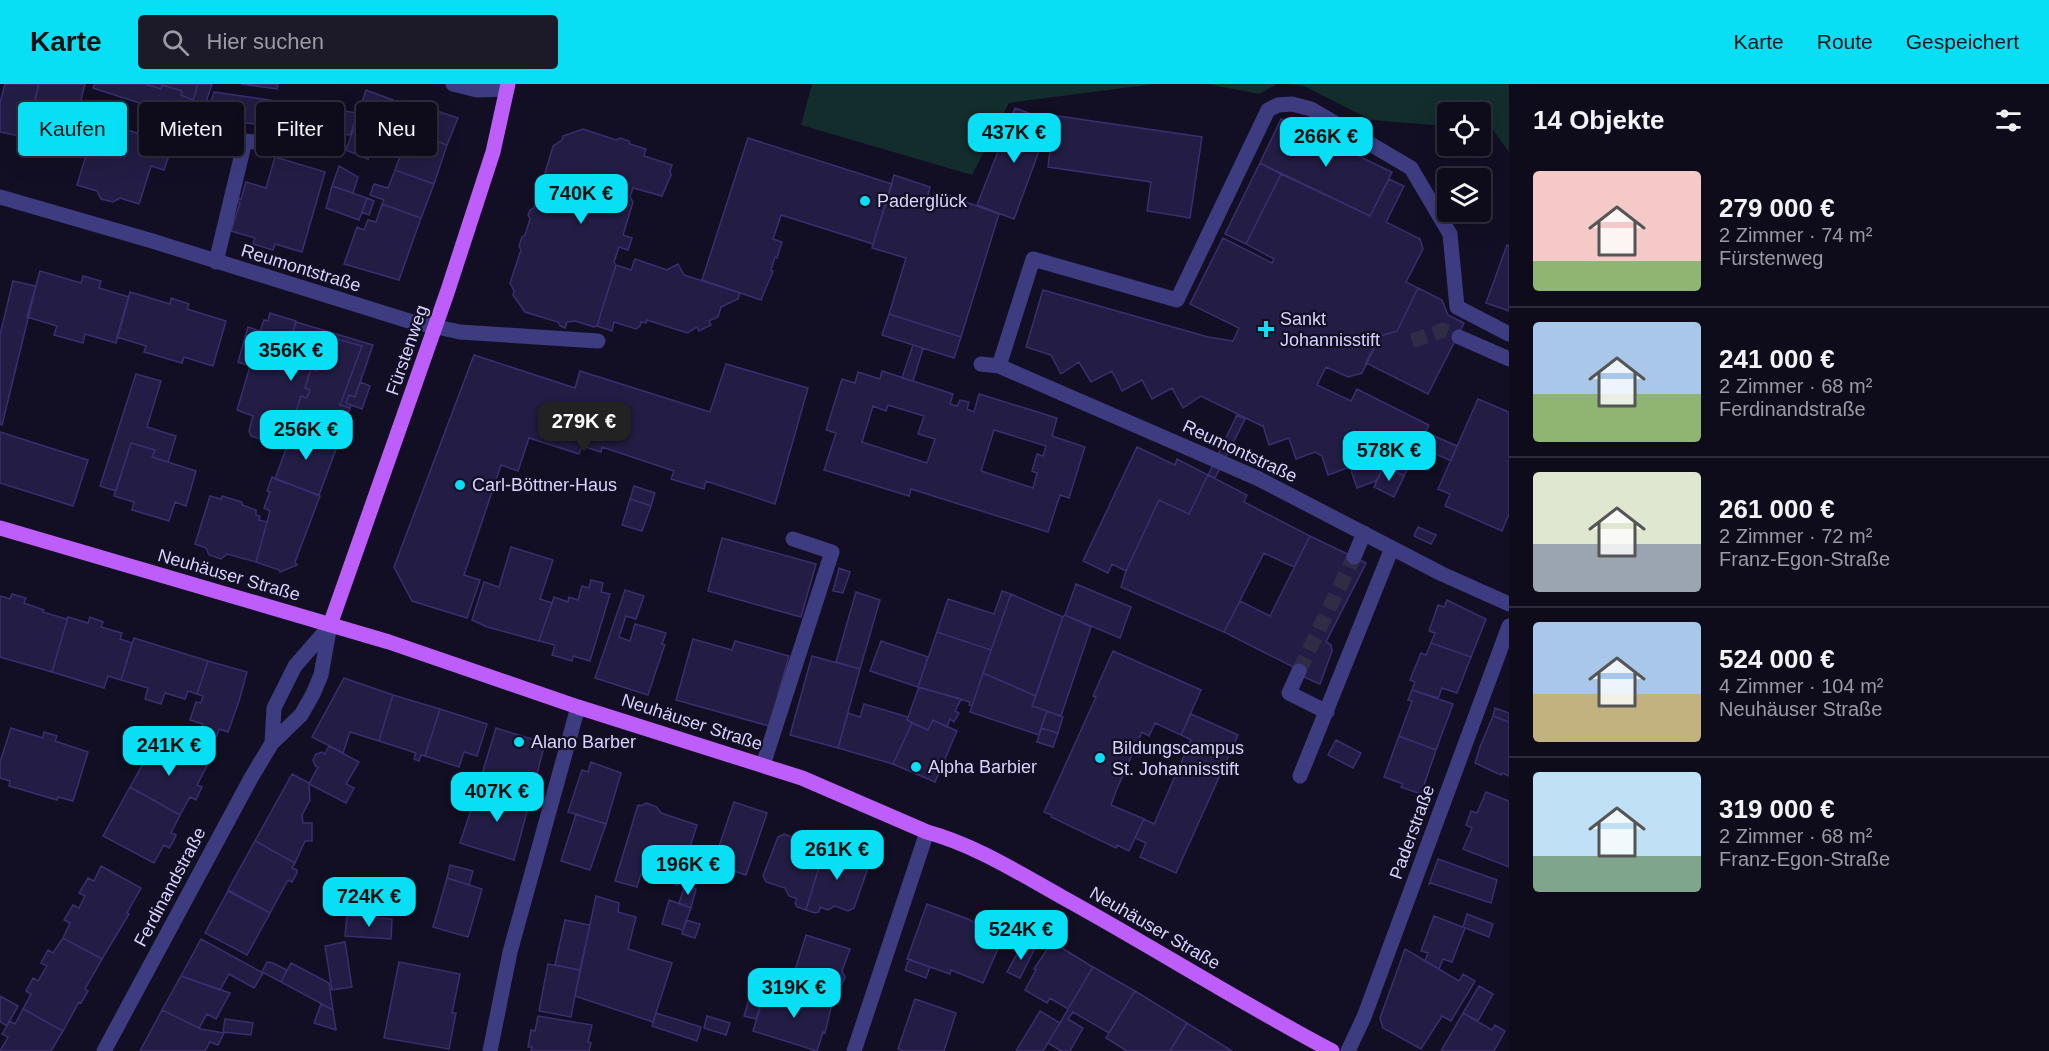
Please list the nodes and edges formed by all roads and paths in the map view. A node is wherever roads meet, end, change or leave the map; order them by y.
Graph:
1 (456, 84) edge
2 (507, 87) edge
3 (256, 142) edge
4 (0, 197) edge
5 (216, 262) junction
6 (435, 327) junction
7 (1509, 334) edge
8 (1459, 337) tunnel mouth
9 (598, 341) dead end
10 (1509, 359) edge
11 (981, 364) dead end
12 (999, 366) junction
13 (0, 528) edge
14 (1364, 533) junction
15 (793, 539) dead end
16 (1392, 548) junction
17 (1354, 557) tunnel mouth
18 (1509, 604) edge
19 (330, 625) junction
20 (1509, 626) edge
21 (1299, 671) tunnel mouth
22 (578, 706) junction
23 (1327, 712) junction
24 (272, 743) junction
25 (763, 765) junction
26 (1300, 776) dead end
27 (927, 832) junction
28 (1312, 1046) edge
29 (104, 1051) edge
30 (490, 1051) edge
31 (854, 1051) edge
32 (1332, 1051) edge
33 (1348, 1051) edge

1 - 2 street
2 - 6 main road, Fürstenweg
3 - 5 street
4 - 5 street, Reumontstraße
5 - 6 street, Reumontstraße
6 - 9 street, Reumontstraße
6 - 19 main road, Fürstenweg
7 - 12 street
8 - 10 street
11 - 12 street, Reumontstraße
12 - 14 street, Reumontstraße
13 - 19 main road, Neuhäuser Straße
14 - 16 street, Reumontstraße
14 - 17 street
15 - 25 street
16 - 18 street, Reumontstraße
16 - 23 street
19 - 22 main road, Neuhäuser Straße
19 - 24 street, Ferdinandstraße
19 - 24 street, Ferdinandstraße
20 - 33 street, Paderstraße
21 - 23 street
22 - 25 main road, Neuhäuser Straße
22 - 30 street
23 - 26 street
24 - 29 street, Ferdinandstraße
25 - 27 main road, Neuhäuser Straße
27 - 28 main road, Neuhäuser Straße
27 - 31 street
28 - 32 main road, Neuhäuser Straße

